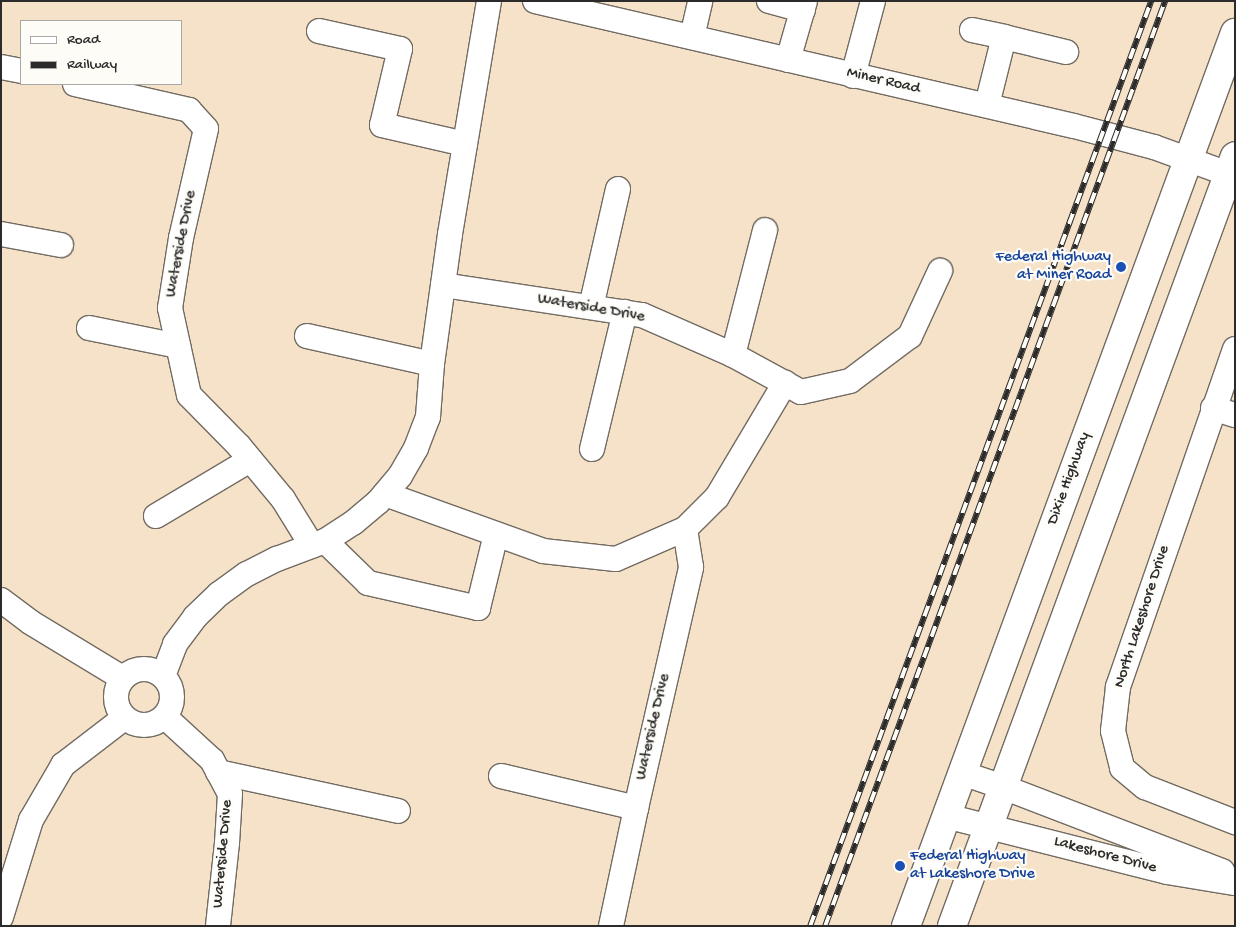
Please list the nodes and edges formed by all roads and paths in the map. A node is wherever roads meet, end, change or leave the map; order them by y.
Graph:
1 (488, 1) edge
2 (535, 1) edge
3 (700, 1) edge
4 (769, 1) edge
5 (873, 1) edge
6 (804, 6) edge
7 (612, 10) edge
8 (972, 30) dead end
9 (319, 31) dead end
10 (1235, 33) edge
11 (692, 37) junction
12 (1004, 37) junction
13 (1066, 52) dead end
14 (788, 60) junction
15 (1, 67) edge
16 (20, 71) edge
17 (853, 76) junction
18 (79, 85) edge
19 (988, 105) junction
20 (465, 144) junction
21 (1187, 159) junction
22 (1232, 165) edge
23 (618, 189) dead end
24 (765, 230) dead end
25 (1, 234) edge
26 (61, 245) dead end
27 (940, 271) dead end
28 (443, 285) junction
29 (591, 307) junction
30 (625, 312) junction
31 (89, 328) dead end
32 (307, 336) dead end
33 (178, 346) junction
34 (1235, 349) edge
35 (733, 355) junction
36 (432, 364) junction
37 (785, 383) junction
38 (1224, 411) edge
39 (592, 448) dead end
40 (250, 460) junction
41 (385, 494) junction
42 (156, 516) dead end
43 (685, 529) junction
44 (496, 534) junction
45 (319, 543) junction
46 (1, 600) edge
47 (163, 676) junction
48 (122, 678) junction
49 (165, 717) junction
50 (124, 718) junction
51 (218, 772) junction
52 (962, 773) junction
53 (501, 776) dead end
54 (1003, 787) junction
55 (636, 808) junction
56 (398, 810) dead end
57 (946, 816) junction
58 (1235, 822) edge
59 (989, 826) junction
60 (8, 869) edge
61 (1235, 876) edge
62 (1235, 883) edge
63 (1, 917) edge
64 (218, 926) edge
65 (611, 926) edge
66 (906, 926) edge
67 (952, 926) edge

1 - 20 street
2 - 7 street, Miner Road
3 - 11 street
4 - 6 street
5 - 17 street
6 - 14 street
7 - 11 street, Miner Road
8 - 12 street
9 - 20 street
10 - 21 main road, Dixie Highway
11 - 14 street, Miner Road
12 - 13 street
12 - 19 street
14 - 17 street, Miner Road
15 - 16 street
17 - 19 street, Miner Road
18 - 33 street, Waterside Drive
19 - 21 street, Miner Road
20 - 28 street
21 - 22 street, Miner Road
21 - 52 main road, Dixie Highway
22 - 54 main road
23 - 29 street
24 - 35 street
25 - 26 street
27 - 37 street, Waterside Drive
28 - 29 street, Waterside Drive
28 - 36 street
29 - 30 street, Waterside Drive
30 - 35 street, Waterside Drive
30 - 39 street
31 - 33 street
32 - 36 street
33 - 40 street, Waterside Drive
34 - 38 street, North Lakeshore Drive
35 - 37 street, Waterside Drive
36 - 41 street
37 - 43 street
38 - 58 street, North Lakeshore Drive
40 - 42 street
40 - 45 street, Waterside Drive
41 - 44 street
41 - 45 street
43 - 44 street
43 - 55 street, Waterside Drive
44 - 45 street, Waterside Drive
45 - 47 street
46 - 48 street
47 - 48 street
47 - 49 street
48 - 50 street
49 - 50 street
49 - 51 street, Waterside Drive
50 - 60 street
51 - 56 street
51 - 64 street, Waterside Drive
52 - 54 street, Lakeshore Drive
52 - 57 main road, Dixie Highway
53 - 55 street
54 - 59 main road
54 - 61 street, Lakeshore Drive
55 - 65 street, Waterside Drive
57 - 59 street, Lakeshore Drive
57 - 66 main road, Dixie Highway
59 - 62 street, Lakeshore Drive
59 - 67 main road
60 - 63 street

